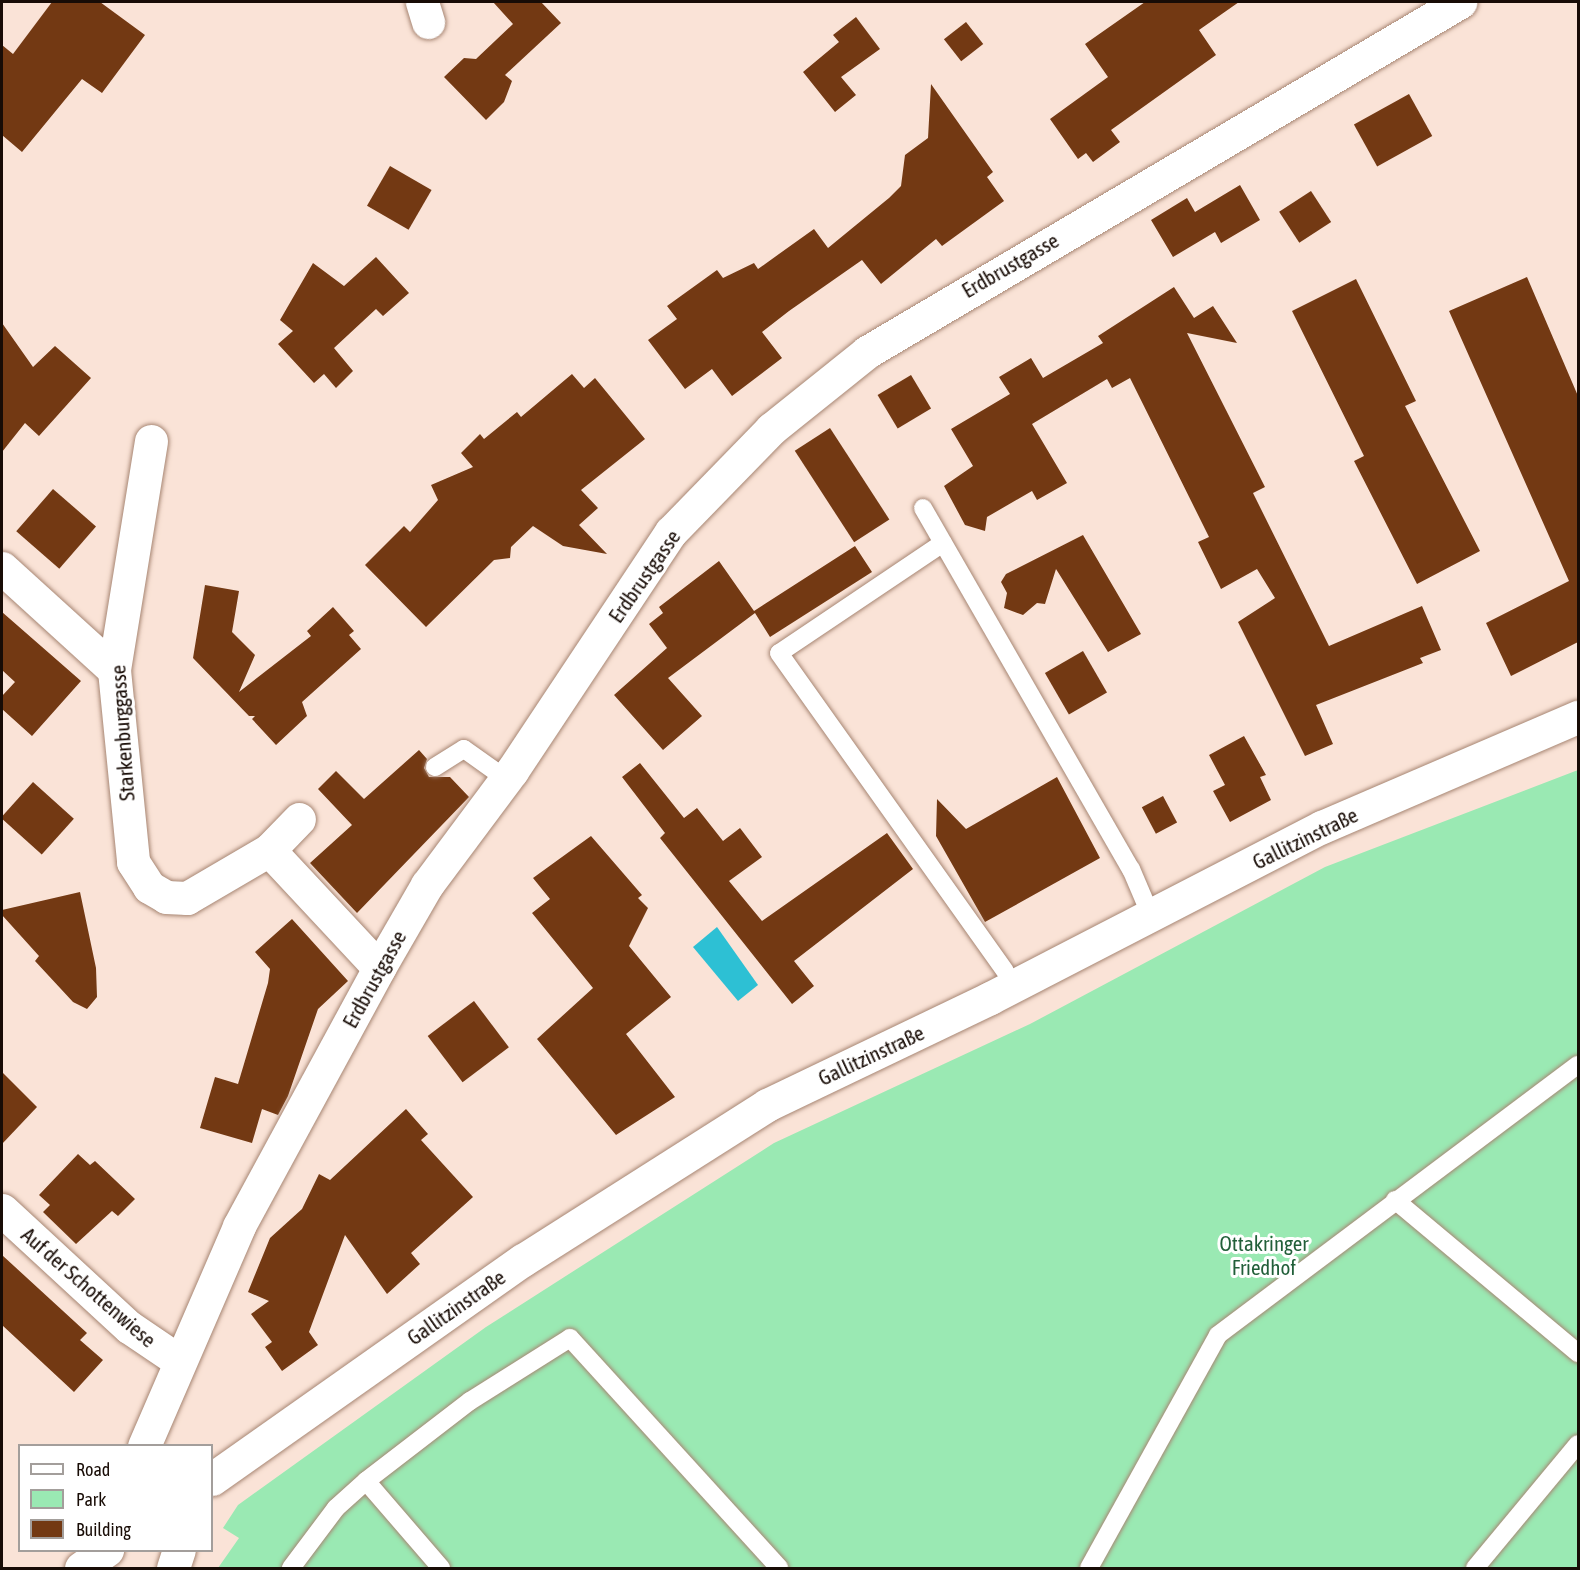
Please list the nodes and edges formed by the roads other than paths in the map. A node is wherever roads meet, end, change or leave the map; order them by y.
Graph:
1 (1460, 2) edge
2 (151, 441) dead end
3 (923, 508) dead end
4 (943, 543) junction
5 (2, 568) edge
6 (114, 670) junction
7 (1578, 717) edge
8 (435, 767) dead end
9 (506, 779) junction
10 (299, 819) dead end
11 (269, 850) junction
12 (1151, 916) junction
13 (379, 968) junction
14 (1005, 971) dead end
15 (1578, 1065) edge
16 (1395, 1200) junction
17 (2, 1210) edge
18 (1578, 1353) edge
19 (178, 1361) junction
20 (145, 1444) edge
21 (1578, 1444) edge
22 (213, 1478) edge
23 (366, 1481) junction
24 (106, 1552) edge
25 (178, 1552) edge
26 (81, 1569) edge
27 (173, 1569) edge
28 (291, 1569) edge
29 (441, 1569) edge
30 (779, 1569) edge
31 (1089, 1569) edge
32 (1475, 1569) edge

1 - 9 street, Erdbrustgasse
2 - 6 street, Starkenburggasse
3 - 4 lane
4 - 12 lane
4 - 14 lane
5 - 6 street
6 - 11 street, Starkenburggasse
7 - 12 street, Gallitzinstraße
8 - 9 lane
9 - 13 street, Erdbrustgasse
10 - 11 street, Starkenburggasse
11 - 13 street
12 - 22 street, Gallitzinstraße
13 - 19 street, Erdbrustgasse
15 - 16 lane
16 - 18 lane
16 - 31 lane
17 - 19 street, Auf der Schottenwiese
19 - 20 street, Erdbrustgasse
21 - 32 lane
23 - 28 lane
23 - 29 lane
23 - 30 lane
24 - 26 street
25 - 27 street

